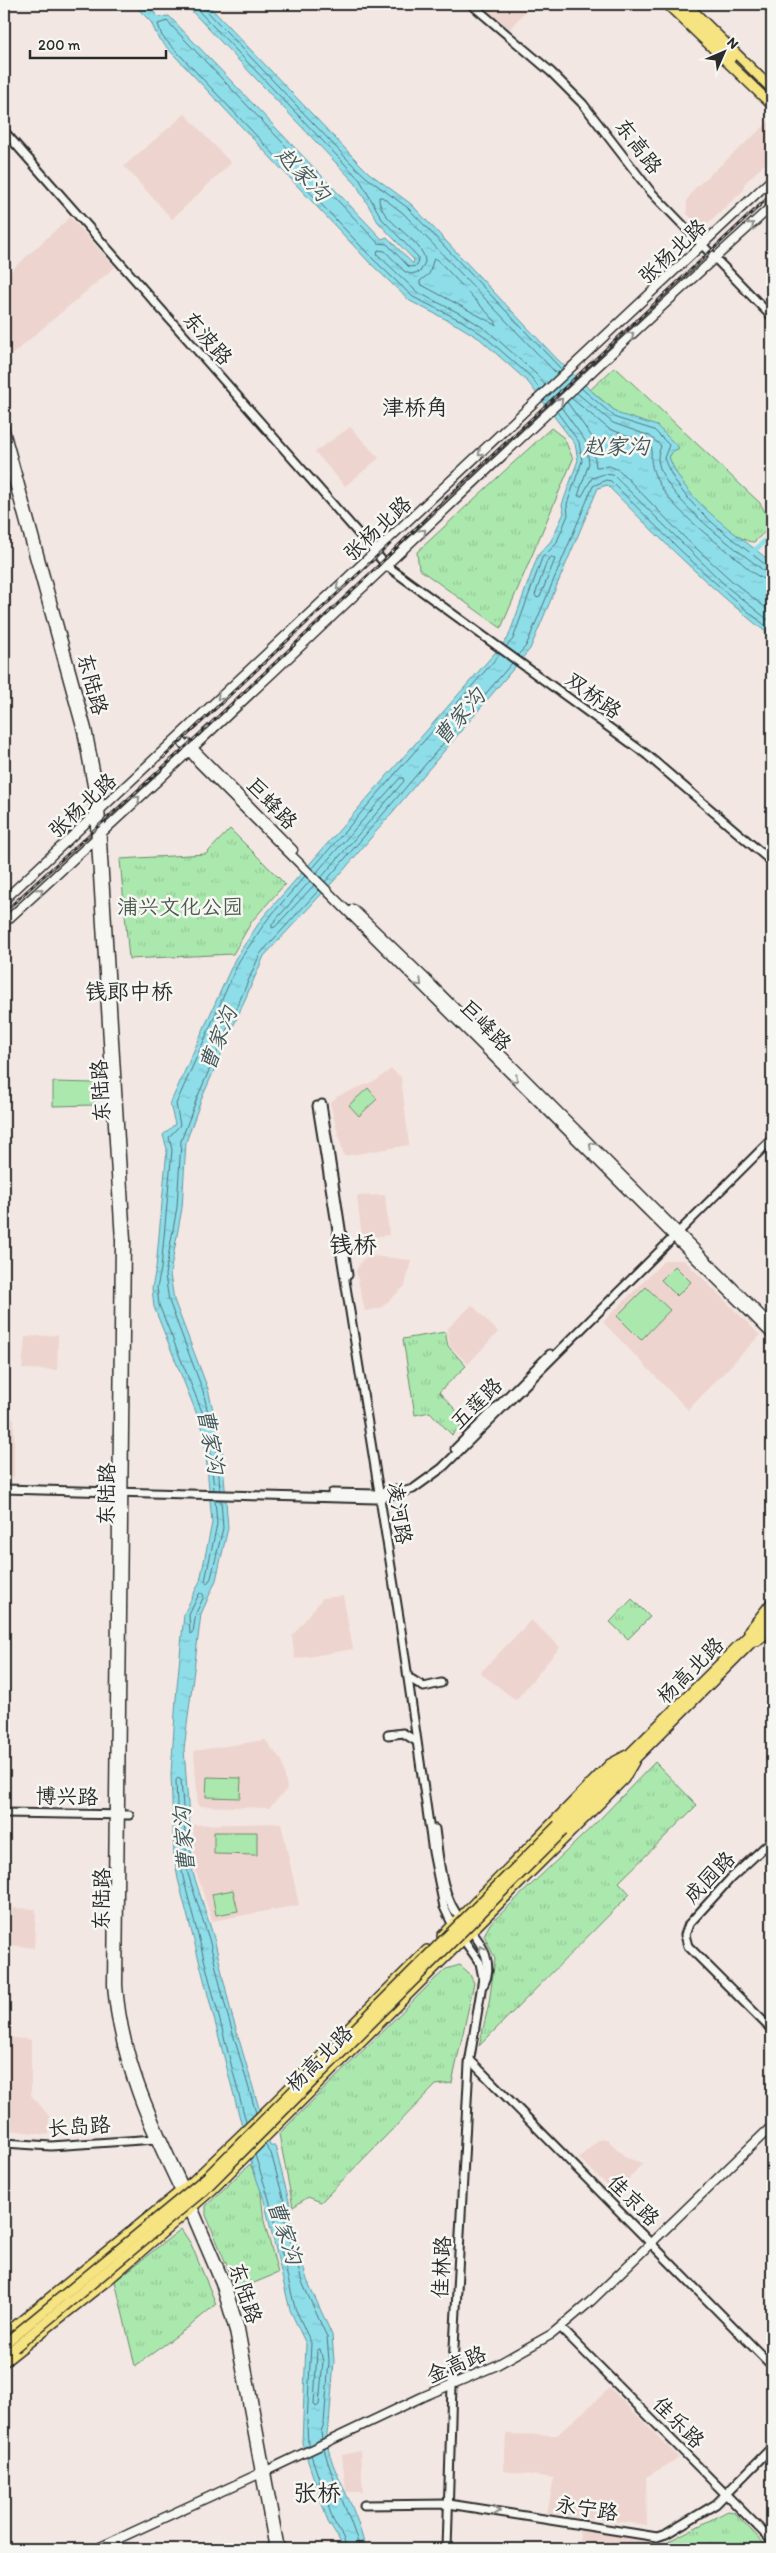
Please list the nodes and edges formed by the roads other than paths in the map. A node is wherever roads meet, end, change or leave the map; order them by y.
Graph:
1 (470, 4) edge
2 (667, 4) edge
3 (676, 4) edge
4 (686, 4) edge
5 (772, 89) edge
6 (772, 101) edge
7 (772, 105) edge
8 (4, 131) edge
9 (772, 179) edge
10 (772, 206) edge
11 (702, 246) junction
12 (714, 259) junction
13 (772, 317) edge
14 (4, 427) edge
15 (4, 447) edge
16 (375, 554) junction
17 (387, 566) junction
18 (178, 738) junction
19 (190, 749) junction
20 (98, 814) junction
21 (100, 836) junction
22 (772, 862) edge
23 (4, 900) edge
24 (4, 924) edge
25 (320, 1105) dead end
26 (772, 1134) edge
27 (772, 1139) edge
28 (675, 1233) junction
29 (772, 1326) edge
30 (772, 1335) edge
31 (4, 1489) edge
32 (122, 1491) junction
33 (381, 1496) junction
34 (772, 1602) edge
35 (772, 1612) edge
36 (772, 1622) edge
37 (771, 1632) edge
38 (740, 1649) junction
39 (411, 1678) junction
40 (441, 1683) dead end
41 (388, 1735) dead end
42 (416, 1741) junction
43 (634, 1755) junction
44 (4, 1813) edge
45 (116, 1814) junction
46 (129, 1815) dead end
47 (772, 1840) edge
48 (459, 1917) junction
49 (452, 1925) junction
50 (471, 1931) junction
51 (464, 1939) junction
52 (482, 1987) junction
53 (772, 2030) edge
54 (470, 2062) junction
55 (772, 2126) edge
56 (156, 2139) junction
57 (4, 2143) edge
58 (182, 2190) junction
59 (191, 2209) junction
60 (651, 2244) junction
61 (560, 2328) junction
62 (7, 2342) edge
63 (4, 2356) edge
64 (4, 2362) edge
65 (772, 2366) edge
66 (452, 2385) junction
67 (772, 2447) edge
68 (263, 2472) junction
69 (726, 2494) junction
70 (449, 2504) junction
71 (364, 2505) dead end
72 (772, 2541) edge
73 (96, 2549) edge
74 (274, 2549) edge
75 (280, 2549) edge
76 (447, 2549) edge

1 - 11 street, 东高路
2 - 7 main road
3 - 6 main road
4 - 5 main road
8 - 16 street, 东波路
9 - 11 main road, 张杨北路
12 -> 10 main road, 张杨北路
11 - 12 street, 东高路
11 -> 16 main road, 张杨北路
12 - 13 street, 东高路
17 -> 12 main road, 张杨北路
14 - 20 main road, 东陆路
15 - 20 main road, 东陆路
16 - 17 street, 东波路
16 -> 18 main road, 张杨北路
17 - 19 main road, 张杨北路
17 - 22 street, 双桥路
18 - 19 main road, 巨峰路
18 - 20 main road, 张杨北路
21 -> 19 main road, 张杨北路
19 - 28 main road, 巨峰路
20 - 21 main road, 东陆路
20 - 23 main road, 张杨北路
24 -> 21 main road, 张杨北路
21 - 32 main road, 东陆路
25 - 33 street, 凌河路
26 - 28 street, 五莲路
27 - 28 street, 五莲路
28 - 29 main road, 巨峰路
28 - 30 main road, 巨峰路
28 - 33 street, 五莲路
31 - 32 street, 五莲路
32 - 33 street, 五莲路
32 - 45 main road, 东陆路
33 - 39 street, 凌河路
33 - 42 street, 凌河路
34 - 38 main road
35 - 38 main road, 杨高北路
36 - 38 main road, 杨高北路
37 - 38 main road
38 - 43 main road, 杨高北路
39 - 40 street
39 - 48 street, 凌河路
41 - 42 street
42 - 49 street, 凌河路
43 - 48 main road, 杨高北路
43 - 50 main road, 杨高北路
43 - 62 main road, 杨高北路, bridge
44 - 45 street, 博兴路
45 - 46 street, 博兴路
45 - 56 main road, 东陆路
45 - 58 main road, 东陆路
47 - 53 street, 成园路
48 - 49 main road, 杨高北路
48 - 50 street, 佳林路
49 - 51 street, 佳林路
49 - 58 main road, 杨高北路
50 - 51 main road, 杨高北路
52 -> 50 street, 佳林路
51 - 52 street, 佳林路
51 - 59 main road, 杨高北路
52 - 54 street, 佳林路
54 - 60 street, 佳京路
54 - 66 street, 佳林路
55 - 60 main road, 金高路
56 - 57 street, 长岛路
56 - 58 main road, 东陆路
58 - 59 main road, 东陆路
58 - 62 main road, 杨高北路
59 - 64 main road, 杨高北路
59 - 68 main road, 东陆路
60 - 61 main road, 金高路
60 - 65 street, 佳京路
61 - 66 main road, 金高路
61 - 69 street, 佳乐路
62 - 63 main road, 杨高北路
66 - 68 main road, 金高路
66 - 70 street, 佳林路
67 - 69 street, 永宁路
68 - 73 main road, 金高路
68 - 74 main road, 东陆路
68 - 75 main road, 东陆路
70 -> 69 street, 永宁路
69 - 72 street, 佳乐路
70 - 71 street, 永宁路
70 - 76 street, 佳林路

